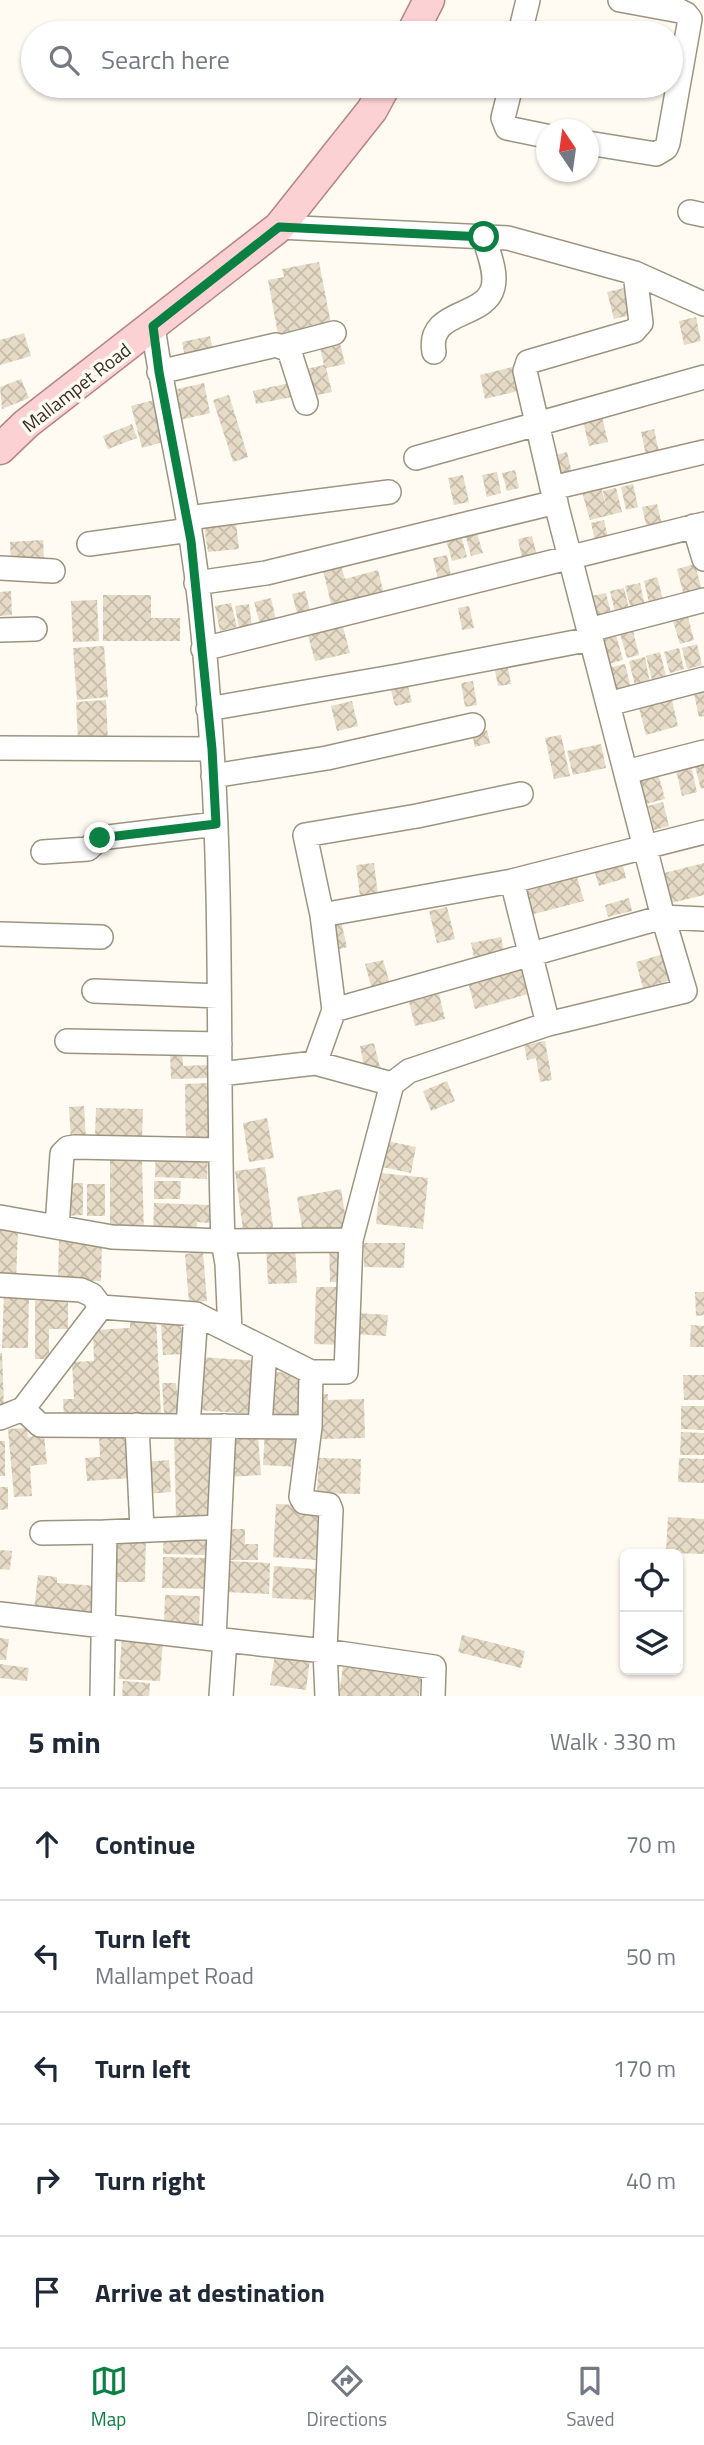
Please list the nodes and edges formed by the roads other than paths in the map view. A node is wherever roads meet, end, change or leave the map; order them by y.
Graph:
1 (429, 0) edge
2 (528, 0) edge
3 (620, 0) edge
4 (418, 21) edge
5 (523, 21) edge
6 (683, 67) edge
7 (378, 98) edge
8 (508, 98) edge
9 (677, 98) edge
10 (536, 134) edge
11 (599, 145) edge
12 (279, 227) junction
13 (484, 237) junction
14 (635, 273) junction
15 (704, 304) edge
16 (153, 326) junction
17 (334, 333) dead end
18 (284, 346) junction
19 (434, 352) dead end
20 (159, 372) junction
21 (704, 377) edge
22 (306, 403) dead end
23 (537, 425) junction
24 (0, 449) edge
25 (704, 452) edge
26 (416, 458) dead end
27 (389, 492) dead end
28 (554, 495) junction
29 (189, 524) junction
30 (699, 525) edge
31 (89, 544) dead end
32 (570, 557) junction
33 (704, 559) edge
34 (0, 568) edge
35 (53, 571) dead end
36 (196, 583) junction
37 (704, 600) edge
38 (35, 629) dead end
39 (0, 631) edge
40 (590, 635) junction
41 (203, 649) junction
42 (704, 679) edge
43 (608, 704) junction
44 (208, 709) junction
45 (473, 725) dead end
46 (0, 748) edge
47 (212, 749) junction
48 (704, 752) edge
49 (626, 772) junction
50 (213, 776) junction
51 (521, 794) dead end
52 (216, 824) junction
53 (704, 832) edge
54 (645, 847) junction
55 (43, 852) dead end
56 (512, 881) junction
57 (322, 915) junction
58 (663, 917) junction
59 (704, 919) edge
60 (0, 934) edge
61 (101, 937) dead end
62 (530, 954) junction
63 (94, 991) dead end
64 (219, 996) junction
65 (334, 1010) junction
66 (548, 1024) junction
67 (67, 1041) dead end
68 (220, 1044) junction
69 (315, 1063) junction
70 (220, 1074) junction
71 (392, 1084) junction
72 (219, 1150) junction
73 (0, 1217) edge
74 (57, 1227) junction
75 (351, 1240) junction
76 (223, 1241) junction
77 (0, 1285) edge
78 (101, 1307) junction
79 (196, 1314) junction
80 (230, 1331) junction
81 (265, 1349) junction
82 (311, 1372) junction
83 (23, 1409) junction
84 (0, 1418) edge
85 (137, 1425) junction
86 (188, 1426) junction
87 (224, 1426) junction
88 (260, 1426) junction
89 (310, 1427) junction
90 (219, 1527) junction
91 (142, 1529) junction
92 (105, 1532) junction
93 (42, 1533) dead end
94 (0, 1614) edge
95 (103, 1626) junction
96 (219, 1639) junction
97 (325, 1651) junction
98 (102, 1696) edge
99 (222, 1696) edge
100 (327, 1696) edge
101 (433, 1696) edge

1 - 4 main road
2 - 5 street
3 - 6 street
7 - 12 main road, Mallampet Road
8 - 10 street
9 - 11 street
12 - 13 street
12 - 16 main road, Mallampet Road
13 - 14 street
13 - 19 street
14 - 15 street
14 - 23 street
16 - 20 street
16 - 24 main road, Mallampet Road
17 - 18 street
18 - 20 street
18 - 22 street
20 - 29 street
21 - 23 street
23 - 26 street
23 - 28 street
25 - 28 street
27 - 29 street
28 - 32 street
28 - 36 street
29 - 31 street
29 - 36 street
30 - 32 street
30 - 33 street
32 - 40 street
32 - 41 street
34 - 35 street
36 - 41 street
37 - 40 street
38 - 39 street
40 - 43 street
40 - 44 street
41 - 44 street
42 - 43 street
43 - 49 street
44 - 47 street
45 - 50 street
46 - 47 street
47 - 50 street
48 - 49 street
49 - 54 street
50 - 52 street
51 - 57 street
52 - 55 street
52 - 64 street
53 - 54 street
54 - 56 street
54 - 58 street
56 - 57 street
56 - 62 street
57 - 65 street
58 - 59 street
58 - 62 street
58 - 66 street
60 - 61 street
62 - 65 street
62 - 66 street
63 - 64 street
64 - 68 street
65 - 69 street
66 - 71 street
67 - 68 street
68 - 70 street
69 - 70 street
69 - 71 street
70 - 72 street
71 - 75 street
72 - 74 street
72 - 76 street
73 - 74 street
74 - 76 street
75 - 76 street
75 - 82 street
76 - 80 street
77 - 78 street
78 - 79 street
78 - 83 street
79 - 80 street
79 - 86 street
80 - 81 street
81 - 82 street
81 - 88 street
82 - 89 street
83 - 84 street
83 - 85 street
85 - 86 street
85 - 91 street
86 - 87 street
87 - 88 street
87 - 90 street
88 - 89 street
89 - 97 street
90 - 91 street
90 - 96 street
91 - 92 street
92 - 93 street
92 - 95 street
94 - 95 street
95 - 96 street
95 - 98 street
96 - 97 street
96 - 99 street
97 - 100 street
97 - 101 street

